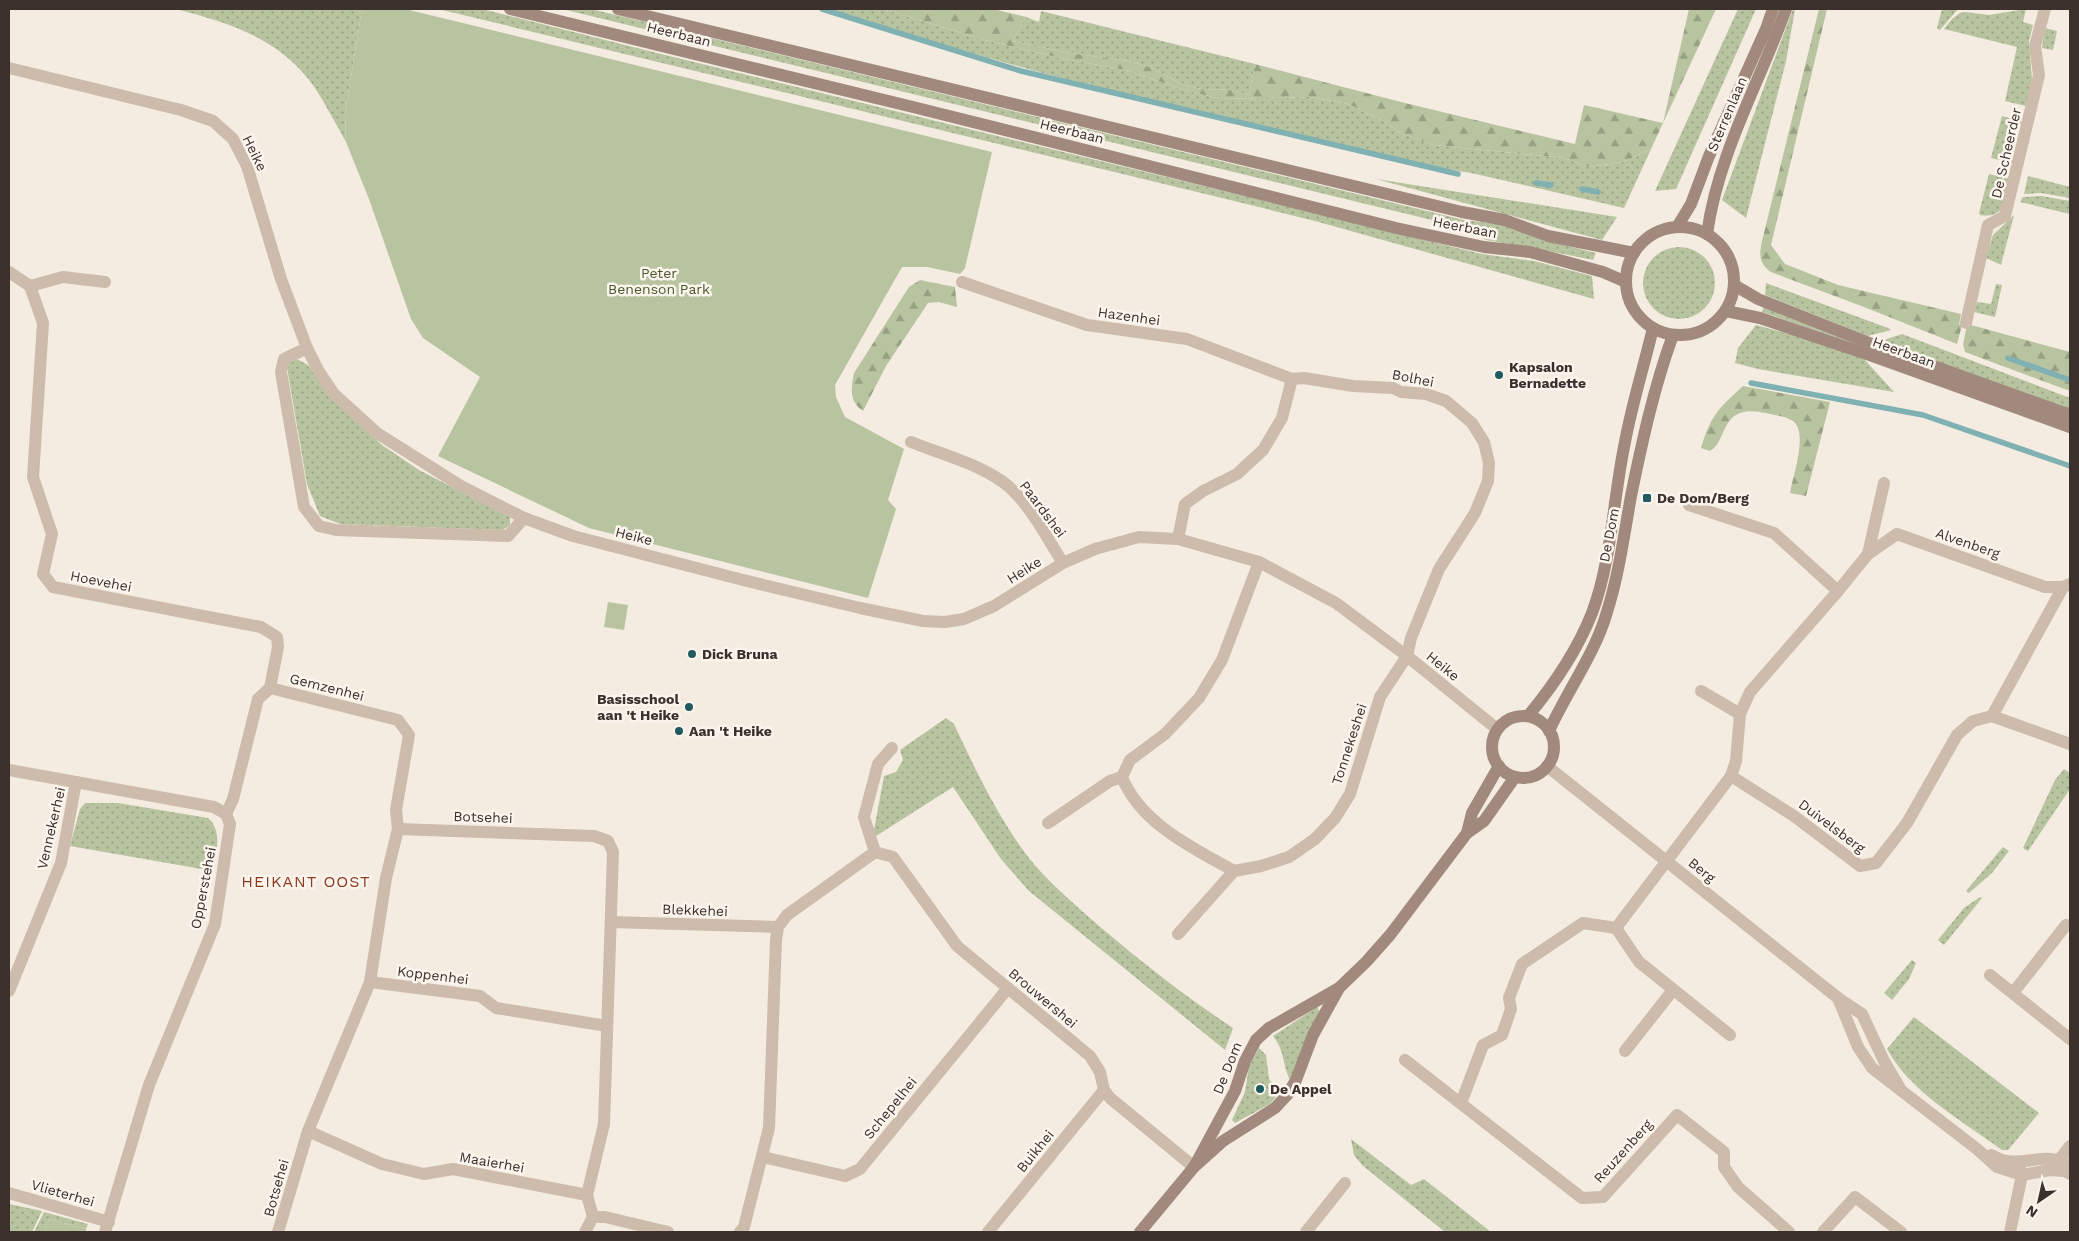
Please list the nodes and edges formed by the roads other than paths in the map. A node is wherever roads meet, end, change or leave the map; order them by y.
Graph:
1 (510, 9) edge
2 (618, 9) edge
3 (1773, 9) edge
4 (1786, 9) edge
5 (2045, 9) edge
6 (9, 68) edge
7 (1677, 227) junction
8 (1707, 234) junction
9 (1634, 253) junction
10 (9, 272) edge
11 (105, 282) dead end
12 (962, 282) dead end
13 (1626, 282) junction
14 (1734, 285) junction
15 (30, 286) junction
16 (1726, 311) junction
17 (1966, 323) dead end
18 (1653, 328) junction
19 (1673, 334) junction
20 (307, 348) junction
21 (1292, 379) junction
22 (2070, 415) edge
23 (2070, 427) edge
24 (911, 442) dead end
25 (1884, 483) dead end
26 (1689, 506) dead end
27 (524, 518) junction
28 (1178, 539) junction
29 (1868, 554) junction
30 (1259, 562) junction
31 (1063, 563) junction
32 (2067, 586) edge
33 (1838, 591) junction
34 (1407, 656) junction
35 (270, 688) junction
36 (1701, 691) dead end
37 (1740, 714) junction
38 (1528, 716) junction
39 (1992, 716) junction
40 (1498, 729) junction
41 (1549, 731) junction
42 (2070, 744) edge
43 (892, 748) dead end
44 (1498, 766) junction
45 (1547, 766) junction
46 (9, 770) edge
47 (1731, 776) junction
48 (1122, 777) junction
49 (1515, 777) junction
50 (76, 782) junction
51 (226, 814) junction
52 (1048, 823) dead end
53 (398, 829) junction
54 (1468, 833) junction
55 (875, 852) junction
56 (1668, 861) junction
57 (1234, 871) junction
58 (611, 922) junction
59 (2066, 925) dead end
60 (778, 927) junction
61 (1616, 928) junction
62 (1178, 934) dead end
63 (1990, 975) dead end
64 (370, 982) junction
65 (1008, 988) junction
66 (1339, 988) junction
67 (1672, 990) junction
68 (9, 991) edge
69 (2013, 994) junction
70 (607, 1026) junction
71 (1730, 1035) dead end
72 (2070, 1038) edge
73 (1625, 1052) dead end
74 (1405, 1060) dead end
75 (1104, 1090) junction
76 (1461, 1103) junction
77 (308, 1131) junction
78 (2070, 1146) edge
79 (1977, 1149) junction
80 (762, 1157) junction
81 (2019, 1160) junction
82 (2059, 1160) junction
83 (1194, 1167) junction
84 (2070, 1167) edge
85 (2070, 1174) edge
86 (2022, 1175) junction
87 (1346, 1183) dead end
88 (9, 1193) edge
89 (587, 1196) junction
90 (593, 1218) junction
91 (107, 1227) edge
92 (278, 1232) edge
93 (585, 1232) edge
94 (668, 1232) edge
95 (740, 1232) edge
96 (988, 1232) edge
97 (1140, 1232) edge
98 (1306, 1232) edge
99 (1789, 1232) edge
100 (1823, 1232) edge
101 (1901, 1232) edge
102 (2010, 1232) edge

1 - 13 main road, Heerbaan
2 - 9 main road, Heerbaan
3 - 7 main road, Sterrenlaan
4 - 8 main road, Sterrenlaan
5 - 17 street, De Scheerder
6 - 20 street, Heike
7 - 8 main road
7 - 9 main road
8 - 14 main road
9 - 13 main road
10 - 15 street
11 - 15 street
12 - 21 street, Hazenhei
13 - 18 main road
14 - 16 main road
14 - 22 main road, Heerbaan
15 - 35 street, Hoevehei
16 - 19 main road
16 - 23 main road, Heerbaan
18 - 19 main road
18 - 38 main road, De Dom
19 - 41 main road, De Dom
20 - 27 street, Heike
20 - 27 street
21 - 28 street
21 - 34 street, Bolhei
24 - 31 street, Paardshei
25 - 29 street, Alvenberg
26 - 33 street
27 - 31 street, Heike
28 - 30 street, Heike
28 - 31 street, Heike
29 - 32 street, Alvenberg
29 - 33 street, Alvenberg
30 - 34 street, Heike
30 - 48 street
32 - 39 street, Alvenberg
33 - 37 street, Alvenberg
34 - 40 street, Heike
34 - 57 street, Tonnekeshei
35 - 51 street, Gemzenhei
35 - 53 street, Gemzenhei
36 - 37 street
37 - 47 street, Alvenberg
38 - 40 main road
38 - 41 main road
39 - 42 street
39 - 47 street, Duivelsberg
40 - 44 main road
41 - 45 main road
43 - 55 street
44 - 49 main road
44 - 54 main road, De Dom
45 - 49 main road
45 - 56 street, Berg
46 - 50 street
47 - 56 street
48 - 52 street
48 - 57 street
49 - 54 main road, De Dom
50 - 51 street
50 - 68 street, Vennekerhei
51 - 91 street, Opperstehei
53 - 58 street, Botsehei
53 - 64 street, Botsehei
54 - 66 main road, De Dom
55 - 60 street
55 - 65 street, Brouwershei
56 - 61 street
56 - 79 street, Berg
57 - 62 street
58 - 60 street, Blekkehei
58 - 70 street, Botsehei
59 - 69 street
60 - 80 street
61 - 67 street
61 - 76 street
63 - 69 street
64 - 70 street, Koppenhei
64 - 77 street, Botsehei
65 - 75 street, Brouwershei
65 - 80 street, Schepelhei
66 - 83 main road, De Dom
66 - 83 main road, De Dom
67 - 71 street
67 - 73 street
69 - 72 street
70 - 89 street, Botsehei
74 - 76 street, Reuzenberg
75 - 83 street, Brouwershei
75 - 96 street, Buikhei
76 - 99 street, Reuzenberg
77 - 89 street, Maaierhei
77 - 92 street, Botsehei
78 - 82 street
79 - 81 street, Berg
79 - 86 street, Berg
80 - 95 street
81 - 82 street, Berg
81 - 86 street
82 - 84 street, Berg
83 - 97 main road, De Dom
85 - 86 street, Berg
86 - 102 street
87 - 98 street
88 - 91 street, Vlieterhei
89 - 90 street, Botsehei
90 - 93 street
90 - 94 street
100 - 101 street

